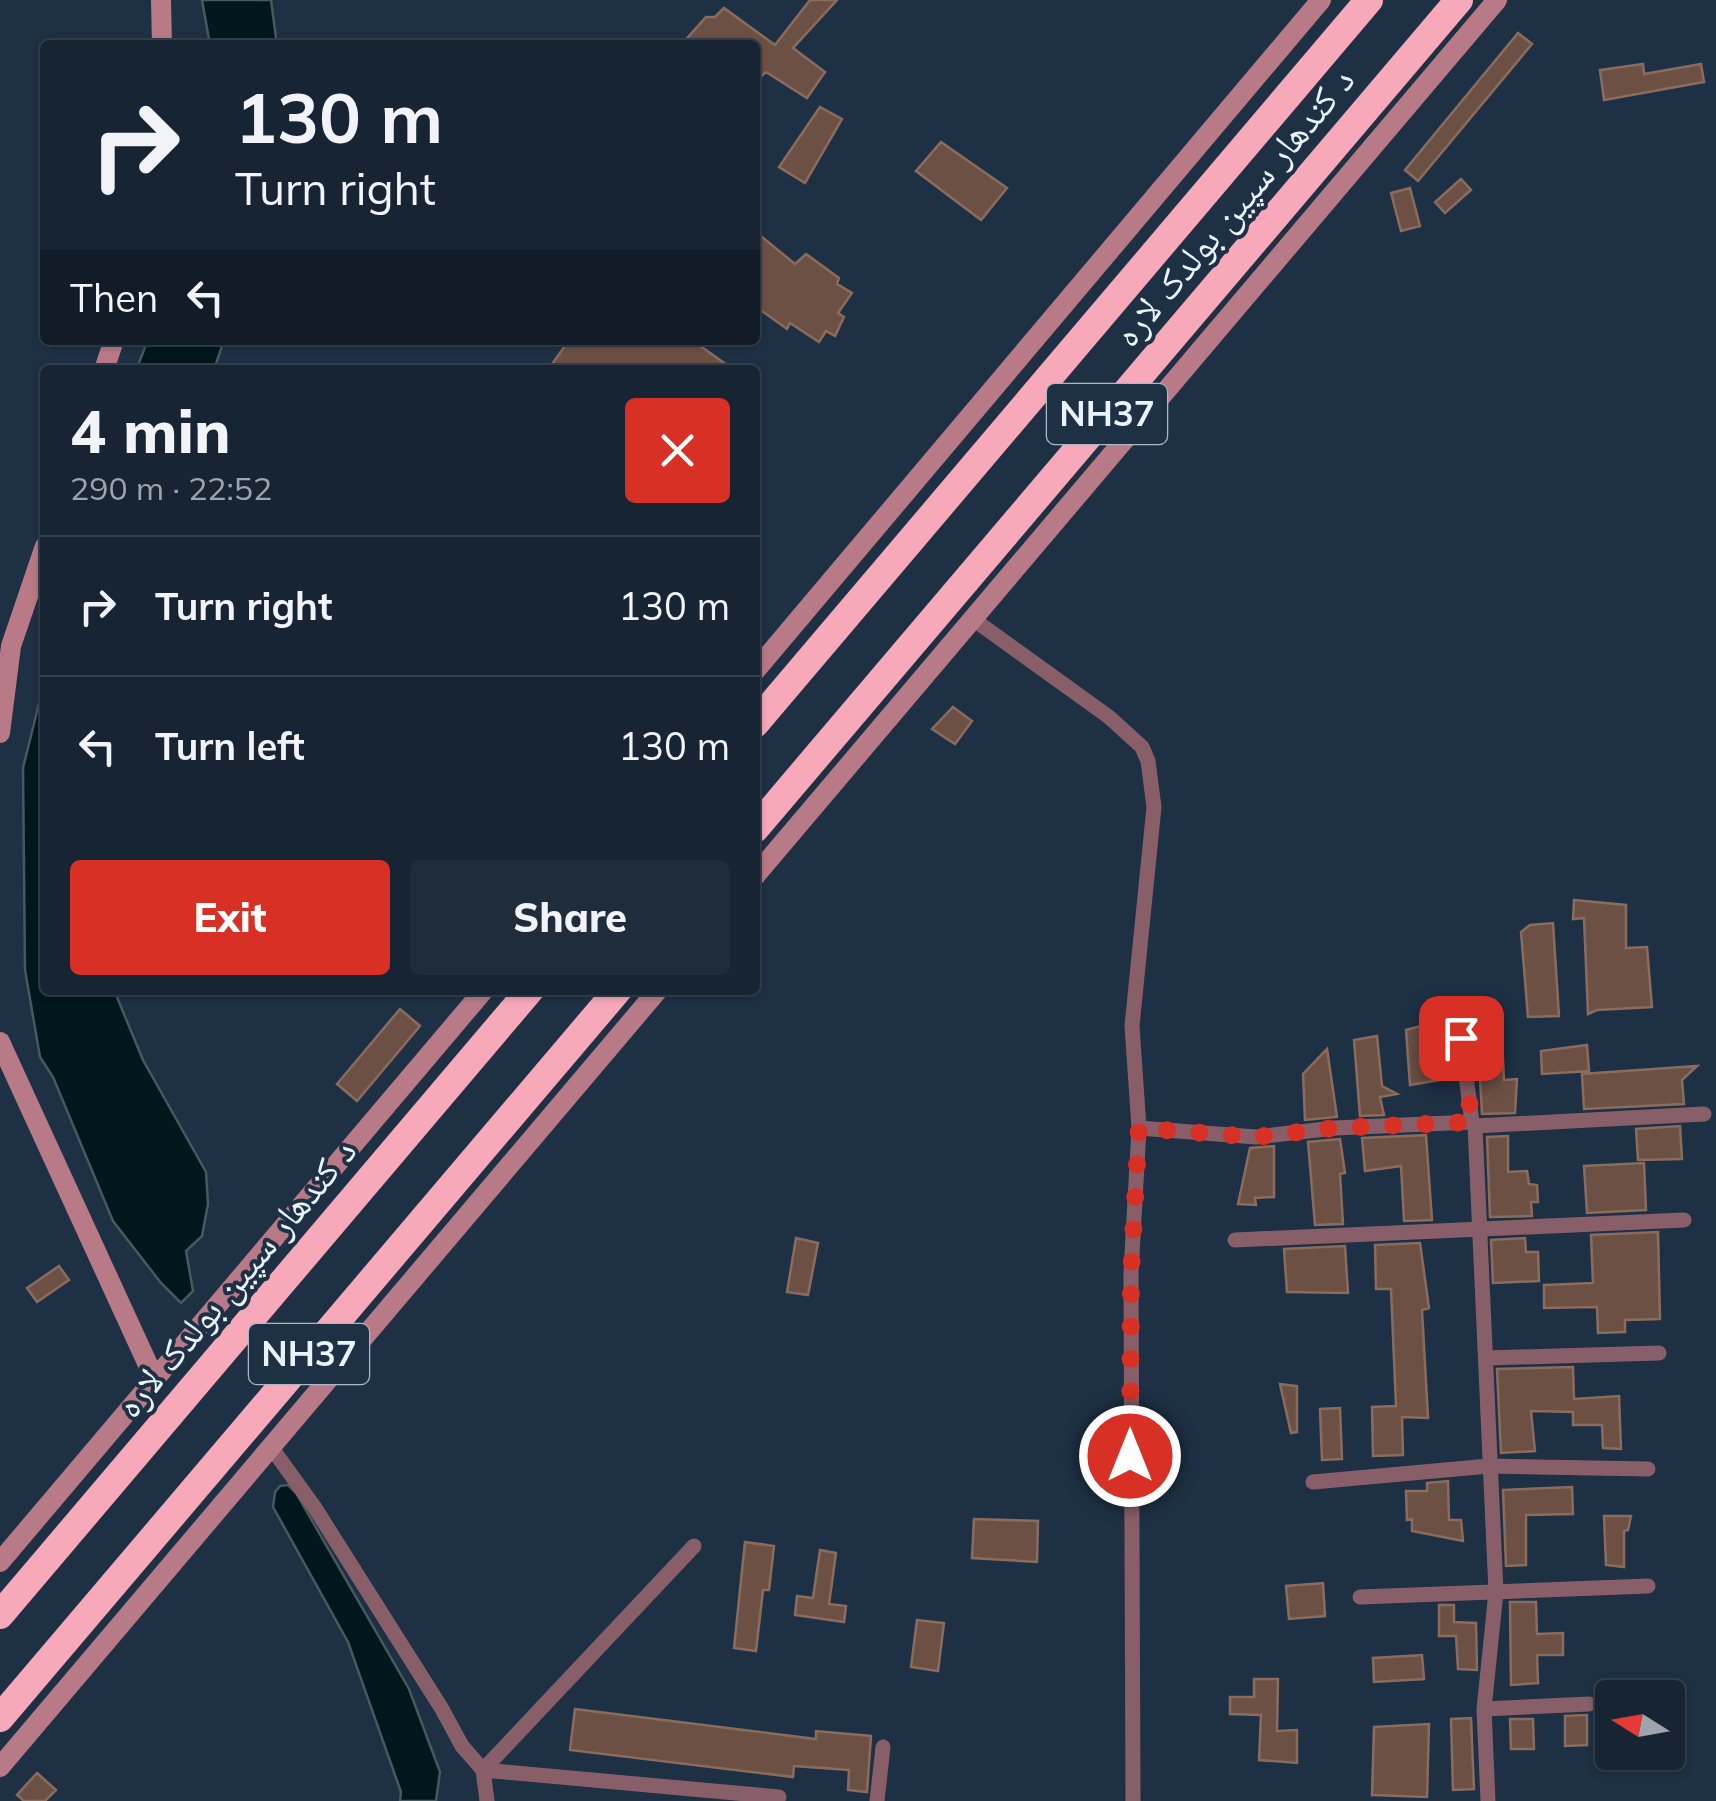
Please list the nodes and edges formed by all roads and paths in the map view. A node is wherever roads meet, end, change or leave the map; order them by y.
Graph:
1 (161, 0) edge
2 (1321, 0) edge
3 (1368, 0) edge
4 (1459, 0) edge
5 (1498, 0) edge
6 (162, 40) edge
7 (40, 561) edge
8 (973, 619) junction
9 (760, 664) edge
10 (760, 718) edge
11 (0, 733) edge
12 (760, 823) edge
13 (760, 870) edge
14 (480, 995) edge
15 (526, 995) edge
16 (614, 995) edge
17 (654, 995) edge
18 (1461, 1038) dead end
19 (0, 1042) edge
20 (1704, 1114) dead end
21 (1474, 1124) junction
22 (1139, 1128) junction
23 (1684, 1220) dead end
24 (1481, 1230) junction
25 (1234, 1240) dead end
26 (1658, 1352) dead end
27 (1487, 1358) junction
28 (154, 1380) junction
29 (271, 1446) junction
30 (1488, 1466) junction
31 (1648, 1469) dead end
32 (1313, 1482) dead end
33 (694, 1546) dead end
34 (0, 1562) edge
35 (1648, 1586) dead end
36 (1496, 1592) junction
37 (1360, 1597) dead end
38 (0, 1615) edge
39 (1588, 1704) dead end
40 (1484, 1709) junction
41 (0, 1718) edge
42 (883, 1747) dead end
43 (0, 1767) edge
44 (483, 1770) junction
45 (779, 1798) dead end
46 (486, 1801) edge
47 (876, 1801) edge
48 (1133, 1801) edge
49 (1488, 1801) edge

1 - 6 street
2 - 9 street
3 - 10 highway, د کندهار سپین بولدک لاره / NH37
4 - 12 highway, د کندهار سپین بولدک لاره / NH37
5 - 8 street
7 - 11 street
8 - 13 street
8 - 22 street
14 - 28 street
15 - 38 highway, د کندهار سپین بولدک لاره / NH37
16 - 41 highway, NH37
17 - 29 street
18 - 21 street
19 - 28 street
20 - 21 street
21 - 22 street
21 - 24 street
22 - 48 street
23 - 24 street
24 - 25 street
24 - 27 street
26 - 27 street
27 - 30 street
28 - 34 street
29 - 43 street
29 - 44 street
30 - 31 street
30 - 32 street
30 - 36 street
33 - 44 street
35 - 36 street
36 - 37 street
36 - 40 street
39 - 40 street
40 - 49 street
42 - 47 street
44 - 45 street
44 - 46 street

